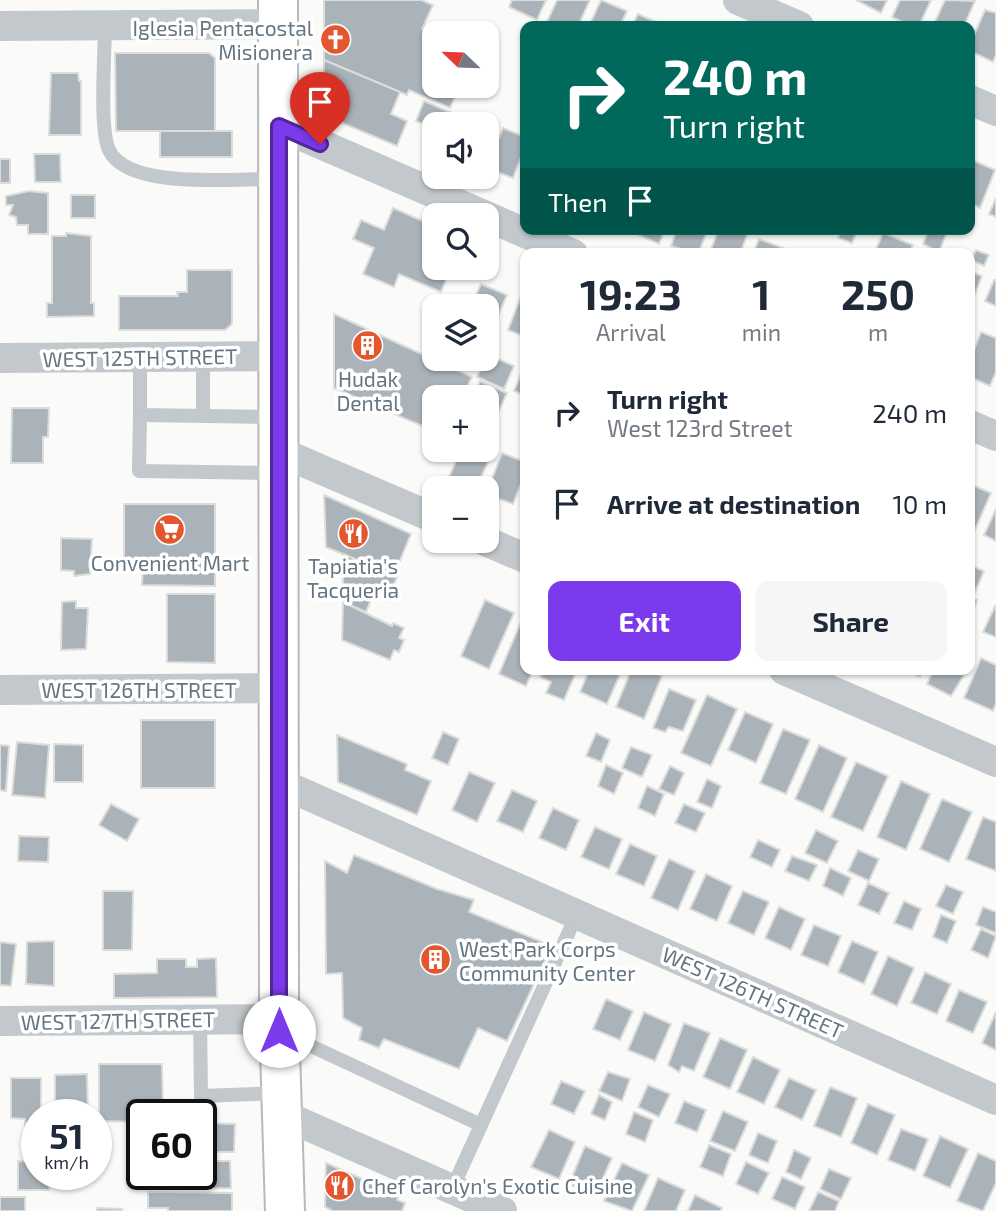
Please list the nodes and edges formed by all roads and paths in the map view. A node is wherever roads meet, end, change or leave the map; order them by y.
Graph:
1 (738, 0) edge
2 (278, 12) edge
3 (787, 21) edge
4 (0, 26) edge
5 (105, 26) junction
6 (975, 102) edge
7 (996, 111) edge
8 (279, 126) junction
9 (279, 179) junction
10 (455, 203) edge
11 (499, 222) edge
12 (520, 231) edge
13 (529, 235) edge
14 (559, 248) edge
15 (202, 356) junction
16 (279, 356) junction
17 (140, 357) junction
18 (0, 358) edge
19 (140, 415) junction
20 (204, 415) junction
21 (975, 427) edge
22 (996, 436) edge
23 (278, 447) junction
24 (422, 513) edge
25 (499, 547) edge
26 (520, 556) edge
27 (796, 675) edge
28 (277, 688) junction
29 (0, 690) edge
30 (996, 762) edge
31 (280, 783) junction
32 (577, 914) junction
33 (200, 1019) junction
34 (0, 1021) edge
35 (279, 1025) junction
36 (996, 1100) edge
37 (281, 1103) junction
38 (481, 1125) junction
39 (452, 1189) junction
40 (285, 1211) edge
41 (502, 1211) edge

1 - 3 street
2 - 5 street
2 - 8 main road
4 - 5 street
5 - 9 lane
6 - 7 street
8 - 9 main road
8 - 10 street
9 - 16 main road
11 - 12 street
13 - 14 street
15 - 16 street, WEST 125TH STREET
15 - 17 street, WEST 125TH STREET
15 - 20 lane
16 - 23 main road
17 - 18 street, WEST 125TH STREET
17 - 19 lane
19 - 20 lane
19 - 23 lane
20 - 23 lane
21 - 22 street
23 - 24 street
23 - 28 main road
25 - 26 street
27 - 30 street
28 - 29 street, WEST 126TH STREET
28 - 31 main road
31 - 32 street, WEST 126TH STREET
31 - 35 main road
32 - 36 street, WEST 126TH STREET
32 - 38 lane
33 - 34 street, WEST 127TH STREET
33 - 35 street, WEST 127TH STREET
33 - 37 lane
35 - 37 main road
35 - 38 lane
37 - 39 street
37 - 40 main road
38 - 39 lane
39 - 41 street

